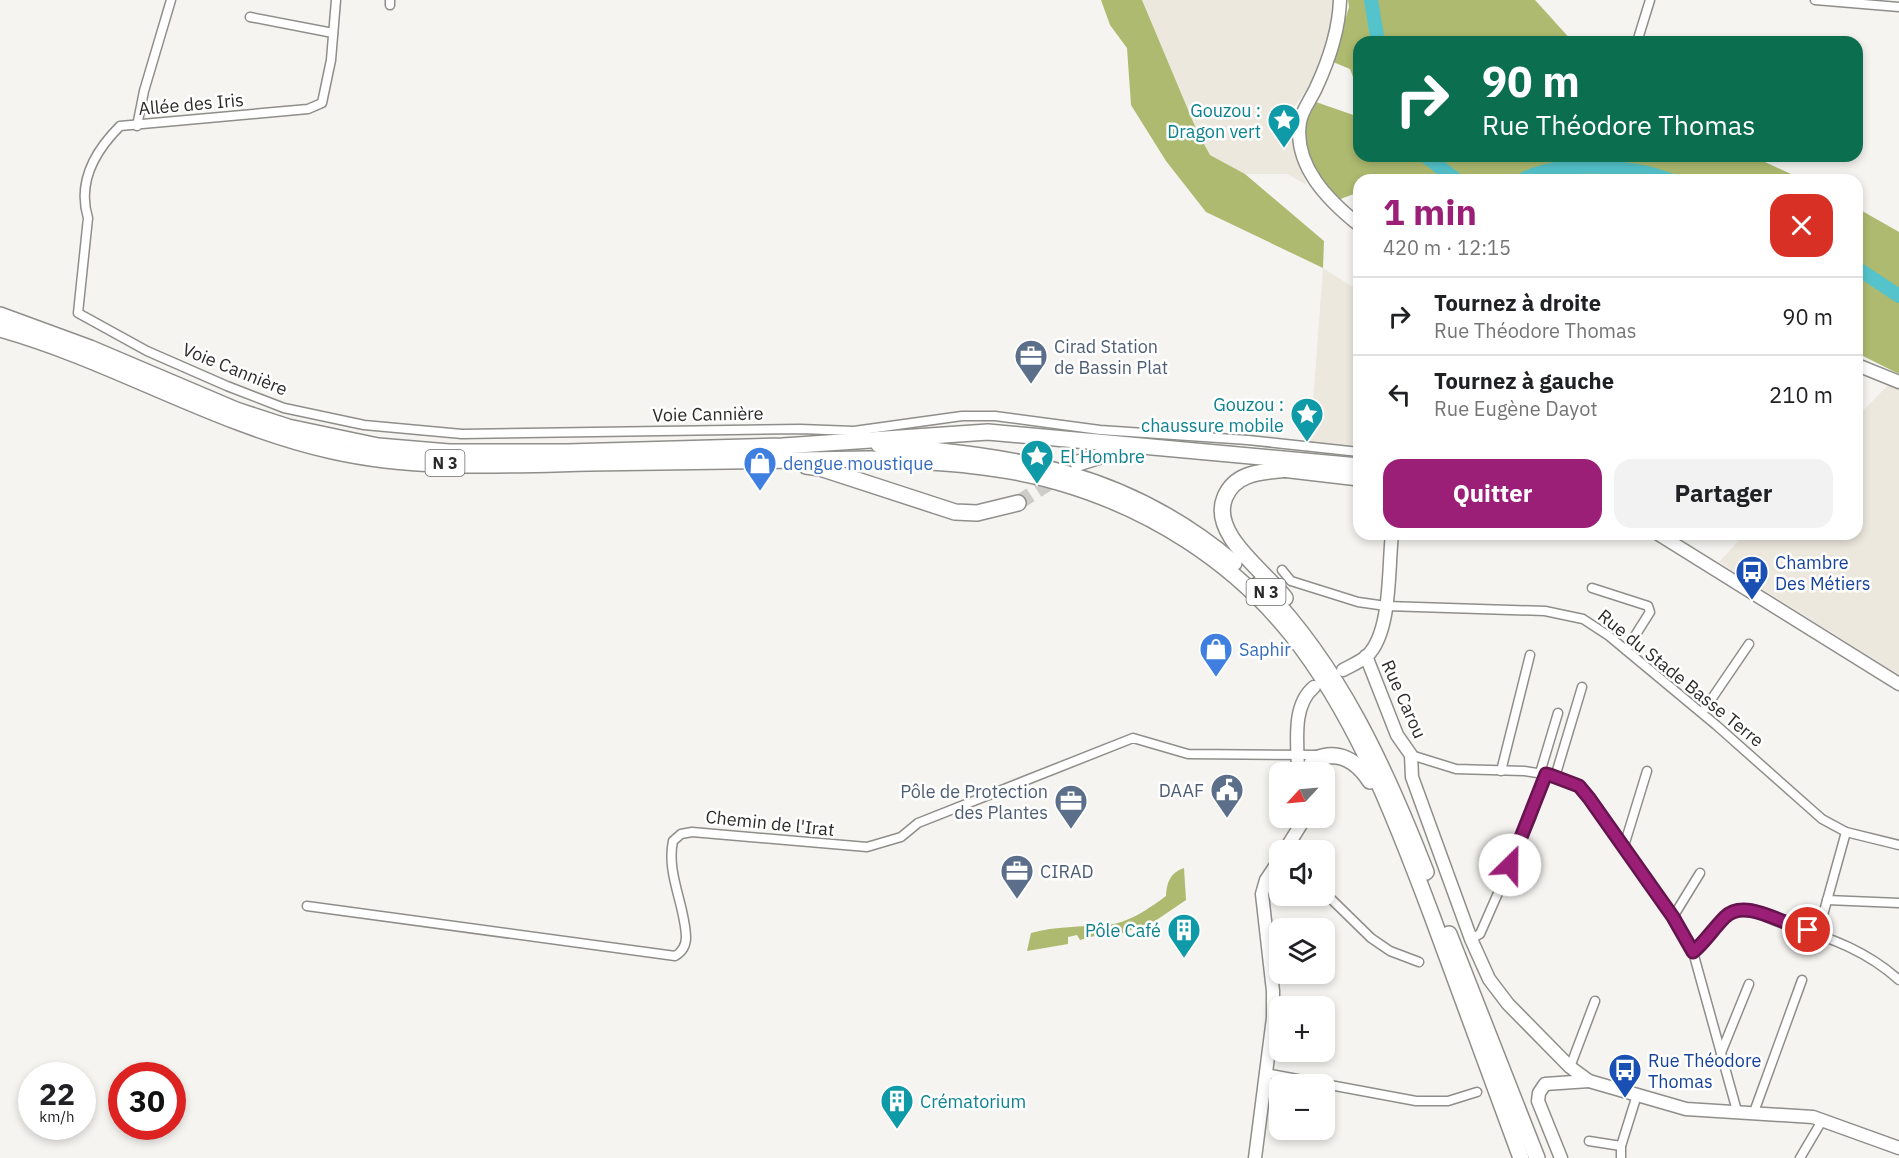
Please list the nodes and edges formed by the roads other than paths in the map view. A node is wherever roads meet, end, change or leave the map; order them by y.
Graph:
1 (171, 0) edge
2 (336, 0) edge
3 (1340, 0) edge
4 (1650, 0) edge
5 (1815, 0) edge
6 (1899, 7) edge
7 (250, 17) dead end
8 (333, 33) junction
9 (1639, 36) edge
10 (137, 126) junction
11 (1353, 220) edge
12 (78, 313) joint
13 (0, 315) edge
14 (0, 329) edge
15 (1863, 367) edge
16 (1899, 382) edge
17 (1353, 451) edge
18 (756, 453) junction
19 (1078, 463) dead end
20 (1353, 465) edge
21 (1288, 469) junction
22 (1353, 479) edge
23 (1018, 502) tunnel mouth
24 (1387, 540) edge
25 (1391, 540) edge
26 (1658, 540) edge
27 (1668, 540) edge
28 (1389, 560) junction
29 (1282, 570) dead end
30 (1721, 573) junction
31 (1592, 588) dead end
32 (1386, 606) junction
33 (1749, 644) dead end
34 (1626, 650) junction
35 (1530, 655) dead end
36 (1366, 656) junction
37 (1343, 670) dead end
38 (1899, 684) edge
39 (1582, 687) dead end
40 (1344, 695) junction
41 (1558, 713) dead end
42 (1702, 713) junction
43 (1302, 754) junction
44 (1335, 755) junction
45 (1411, 755) junction
46 (1302, 762) edge
47 (1312, 762) edge
48 (1501, 771) junction
49 (1647, 771) dead end
50 (1543, 774) junction
51 (1555, 777) junction
52 (1846, 832) junction
53 (1899, 845) edge
54 (1623, 846) junction
55 (1700, 873) dead end
56 (1269, 876) edge
57 (1827, 900) junction
58 (1335, 903) edge
59 (1899, 903) edge
60 (307, 906) dead end
61 (1673, 917) junction
62 (1818, 933) junction
63 (1470, 939) junction
64 (1444, 948) junction
65 (1693, 952) junction
66 (1419, 962) dead end
67 (1802, 980) dead end
68 (1899, 980) edge
69 (1749, 984) dead end
70 (1595, 1001) dead end
71 (1721, 1054) junction
72 (1570, 1067) junction
73 (1265, 1072) junction
74 (1589, 1081) junction
75 (1476, 1092) dead end
76 (1637, 1095) junction
77 (1737, 1111) junction
78 (1754, 1112) junction
79 (1823, 1119) junction
80 (1589, 1141) dead end
81 (1621, 1146) junction
82 (1899, 1148) edge
83 (1255, 1158) edge
84 (1521, 1158) edge
85 (1537, 1158) edge
86 (1561, 1158) edge
87 (1622, 1158) edge
88 (1800, 1158) edge

1 - 10 street
2 - 8 street, Allée des Iris
3 - 11 street
4 - 9 street
5 - 6 street
7 - 8 street
8 - 10 street, Allée des Iris
10 - 12 street, Allée des Iris
12 - 17 street, Voie Cannière
13 - 18 highway, N 3
14 - 18 highway, N 3
15 - 16 street
18 - 20 highway
18 - 23 highway
18 - 40 highway, N 3
18 - 64 highway, N 3
19 - 21 highway
21 - 22 highway
21 - 40 highway, N 3
24 - 28 street
25 - 28 street
26 - 30 street
27 - 30 street
28 - 32 street
29 - 32 street, Rue du Stade Basse Terre
30 - 38 street
31 - 34 street
32 - 34 street, Rue du Stade Basse Terre
32 - 36 street
33 - 42 street
34 - 42 street, Rue du Stade Basse Terre
35 - 48 street
36 - 37 street
36 - 45 street, Rue Carou
39 - 51 street
40 - 85 highway, N 3
41 - 50 street
42 - 52 street, Rue du Stade Basse Terre
43 - 44 street
43 - 46 street
43 - 60 street, Chemin de l'Irat
44 - 47 highway
44 - 64 highway, N 3
45 - 48 street
45 - 63 street
48 - 50 street
49 - 54 street
50 - 51 street
50 - 63 street
51 - 54 street
52 - 53 street, Rue du Stade Basse Terre
52 - 57 street
54 - 61 street
55 - 61 street
56 - 73 street
57 - 59 street
57 - 62 street
58 - 66 street
61 - 65 street
62 - 65 street
62 - 68 street
63 - 72 street
64 - 84 highway, N 3
65 - 71 street
67 - 78 street
69 - 71 street
70 - 72 street
71 - 77 street
72 - 74 street
73 - 75 street
73 - 83 street
74 - 76 street
74 - 86 street
76 - 77 street
76 - 81 street
77 - 78 street
78 - 79 street
79 - 82 street
79 - 88 street
80 - 81 street
81 - 87 street

